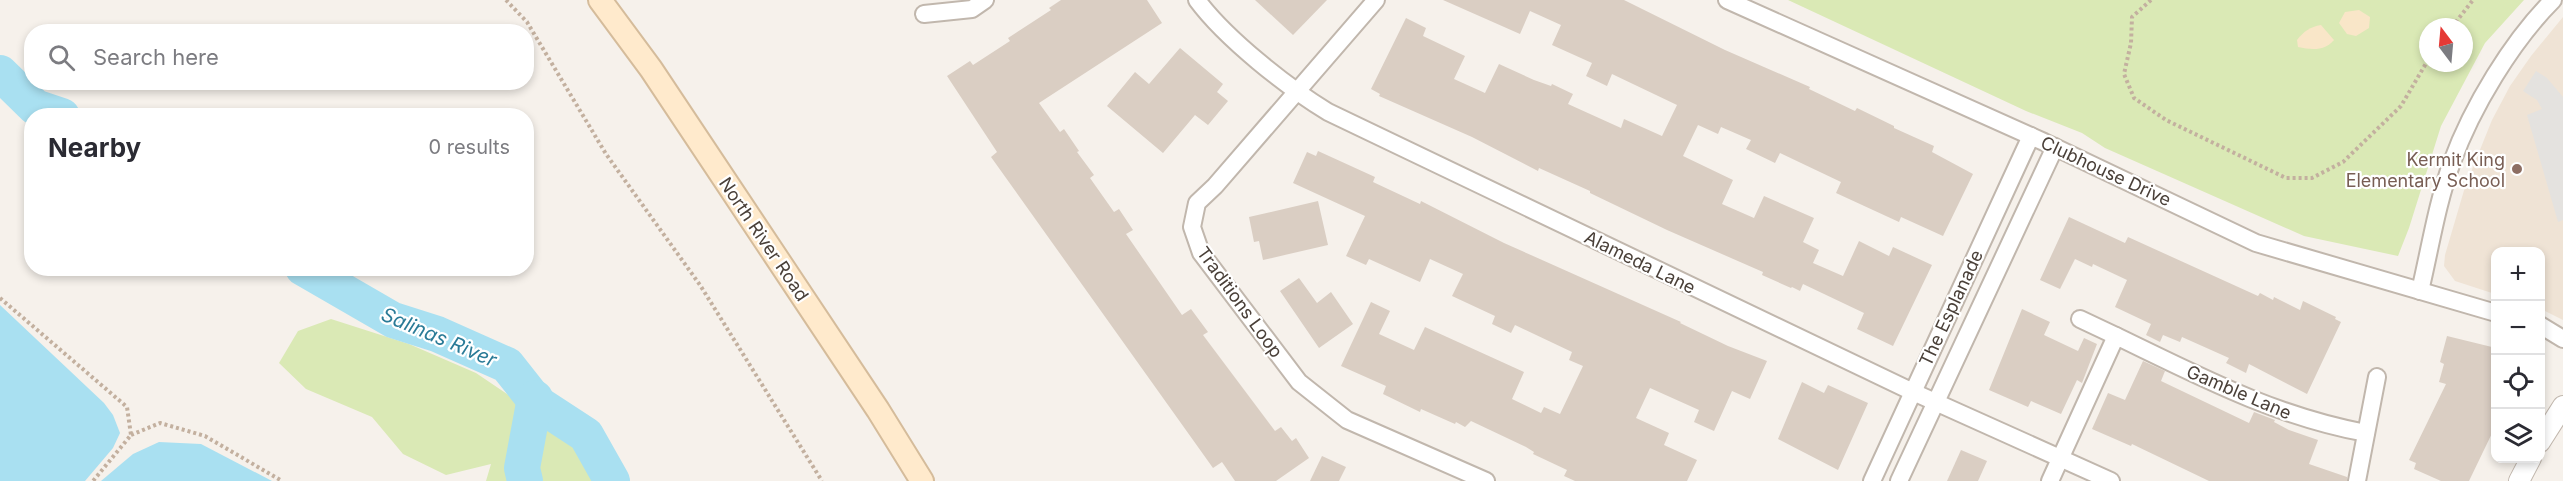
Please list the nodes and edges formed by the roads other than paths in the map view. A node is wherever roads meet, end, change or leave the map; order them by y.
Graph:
1 (600, 0) edge
2 (985, 0) edge
3 (1197, 0) edge
4 (1376, 0) edge
5 (1727, 0) edge
6 (2553, 0) edge
7 (924, 14) dead end
8 (1296, 93) junction
9 (2031, 136) junction
10 (2055, 147) junction
11 (1997, 207) junction
12 (2023, 219) junction
13 (2420, 291) junction
14 (2491, 312) edge
15 (2080, 319) dead end
16 (2545, 328) edge
17 (2116, 336) junction
18 (2563, 339) edge
19 (2377, 377) dead end
20 (1913, 392) junction
21 (1936, 402) junction
22 (2563, 406) edge
23 (2366, 434) junction
24 (2545, 435) edge
25 (2061, 458) junction
26 (2529, 463) edge
27 (922, 481) edge
28 (1486, 481) edge
29 (1872, 481) edge
30 (1899, 481) edge
31 (2050, 481) edge
32 (2111, 481) edge
33 (2357, 481) edge
34 (2519, 481) edge

1 - 27 main road, North River Road
2 - 7 street
3 - 8 street, Alameda Lane
4 - 8 street, Traditions Loop
5 - 9 street, Clubhouse Drive
6 - 13 street
8 - 20 street, Alameda Lane
8 - 28 street, Traditions Loop
9 - 10 street, Clubhouse Drive
9 - 11 street, The Esplanade
10 - 12 street, The Esplanade
10 - 13 street, Clubhouse Drive
11 - 12 street
11 - 20 street, The Esplanade
12 - 21 street, The Esplanade
13 - 14 street, Clubhouse Drive
15 - 17 street, Gamble Lane
16 - 18 street
17 - 23 street, Gamble Lane
17 - 25 street
19 - 23 street
20 - 21 street, Alameda Lane
20 - 29 street, The Esplanade
21 - 25 street, Alameda Lane
21 - 30 street, The Esplanade
22 - 24 street
23 - 33 street
25 - 31 street
25 - 32 street, Alameda Lane
26 - 34 street

